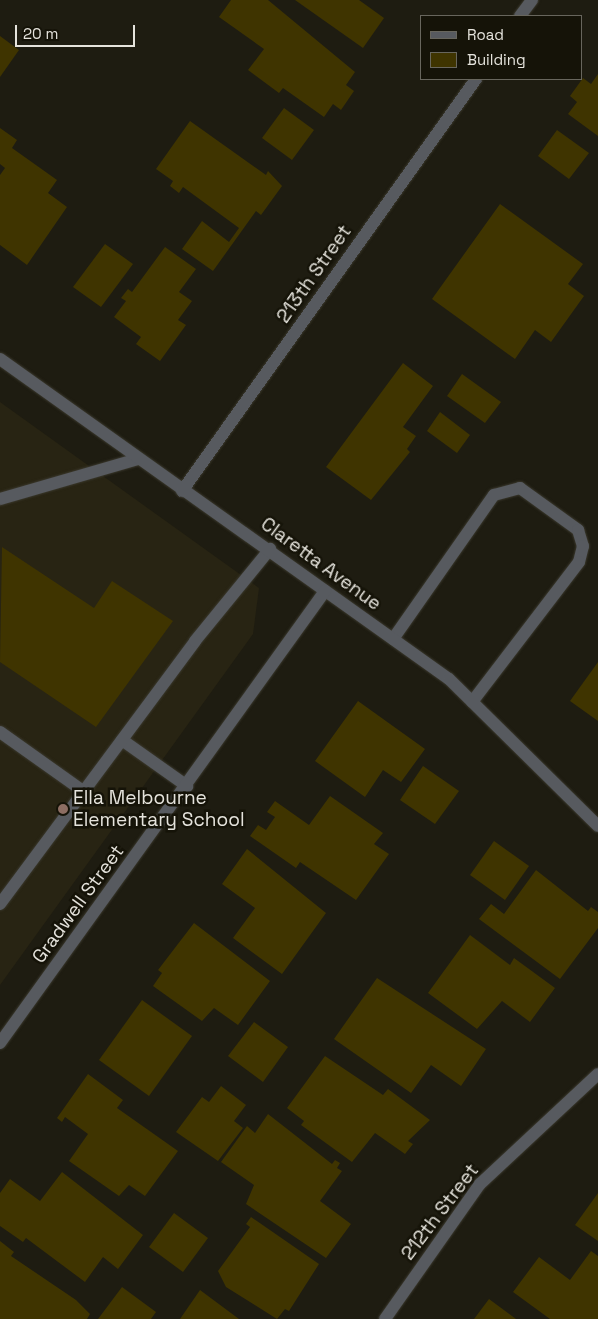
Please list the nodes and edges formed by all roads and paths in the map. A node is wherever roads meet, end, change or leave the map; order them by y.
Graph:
1 (532, 0) edge
2 (521, 15) edge
3 (475, 80) edge
4 (0, 359) edge
5 (138, 459) junction
6 (182, 490) junction
7 (0, 499) edge
8 (270, 549) junction
9 (326, 591) junction
10 (393, 639) junction
11 (472, 702) junction
12 (0, 732) edge
13 (122, 740) junction
14 (186, 786) junction
15 (83, 792) junction
16 (598, 826) edge
17 (0, 904) edge
18 (0, 1044) edge
19 (598, 1074) edge
20 (385, 1319) edge

1 - 2 street
3 - 6 street, 213th Street
4 - 5 street, Claretta Avenue
5 - 6 street, Claretta Avenue
5 - 7 street
6 - 8 street, Claretta Avenue
8 - 9 street, Claretta Avenue
8 - 13 street
9 - 10 street, Claretta Avenue
9 - 14 street, Gradwell Street
10 - 11 street, Claretta Avenue
10 - 11 street
11 - 16 street, Claretta Avenue
12 - 15 street
13 - 14 street
13 - 15 street
14 - 18 street, Gradwell Street
15 - 17 street
19 - 20 street, 212th Street

